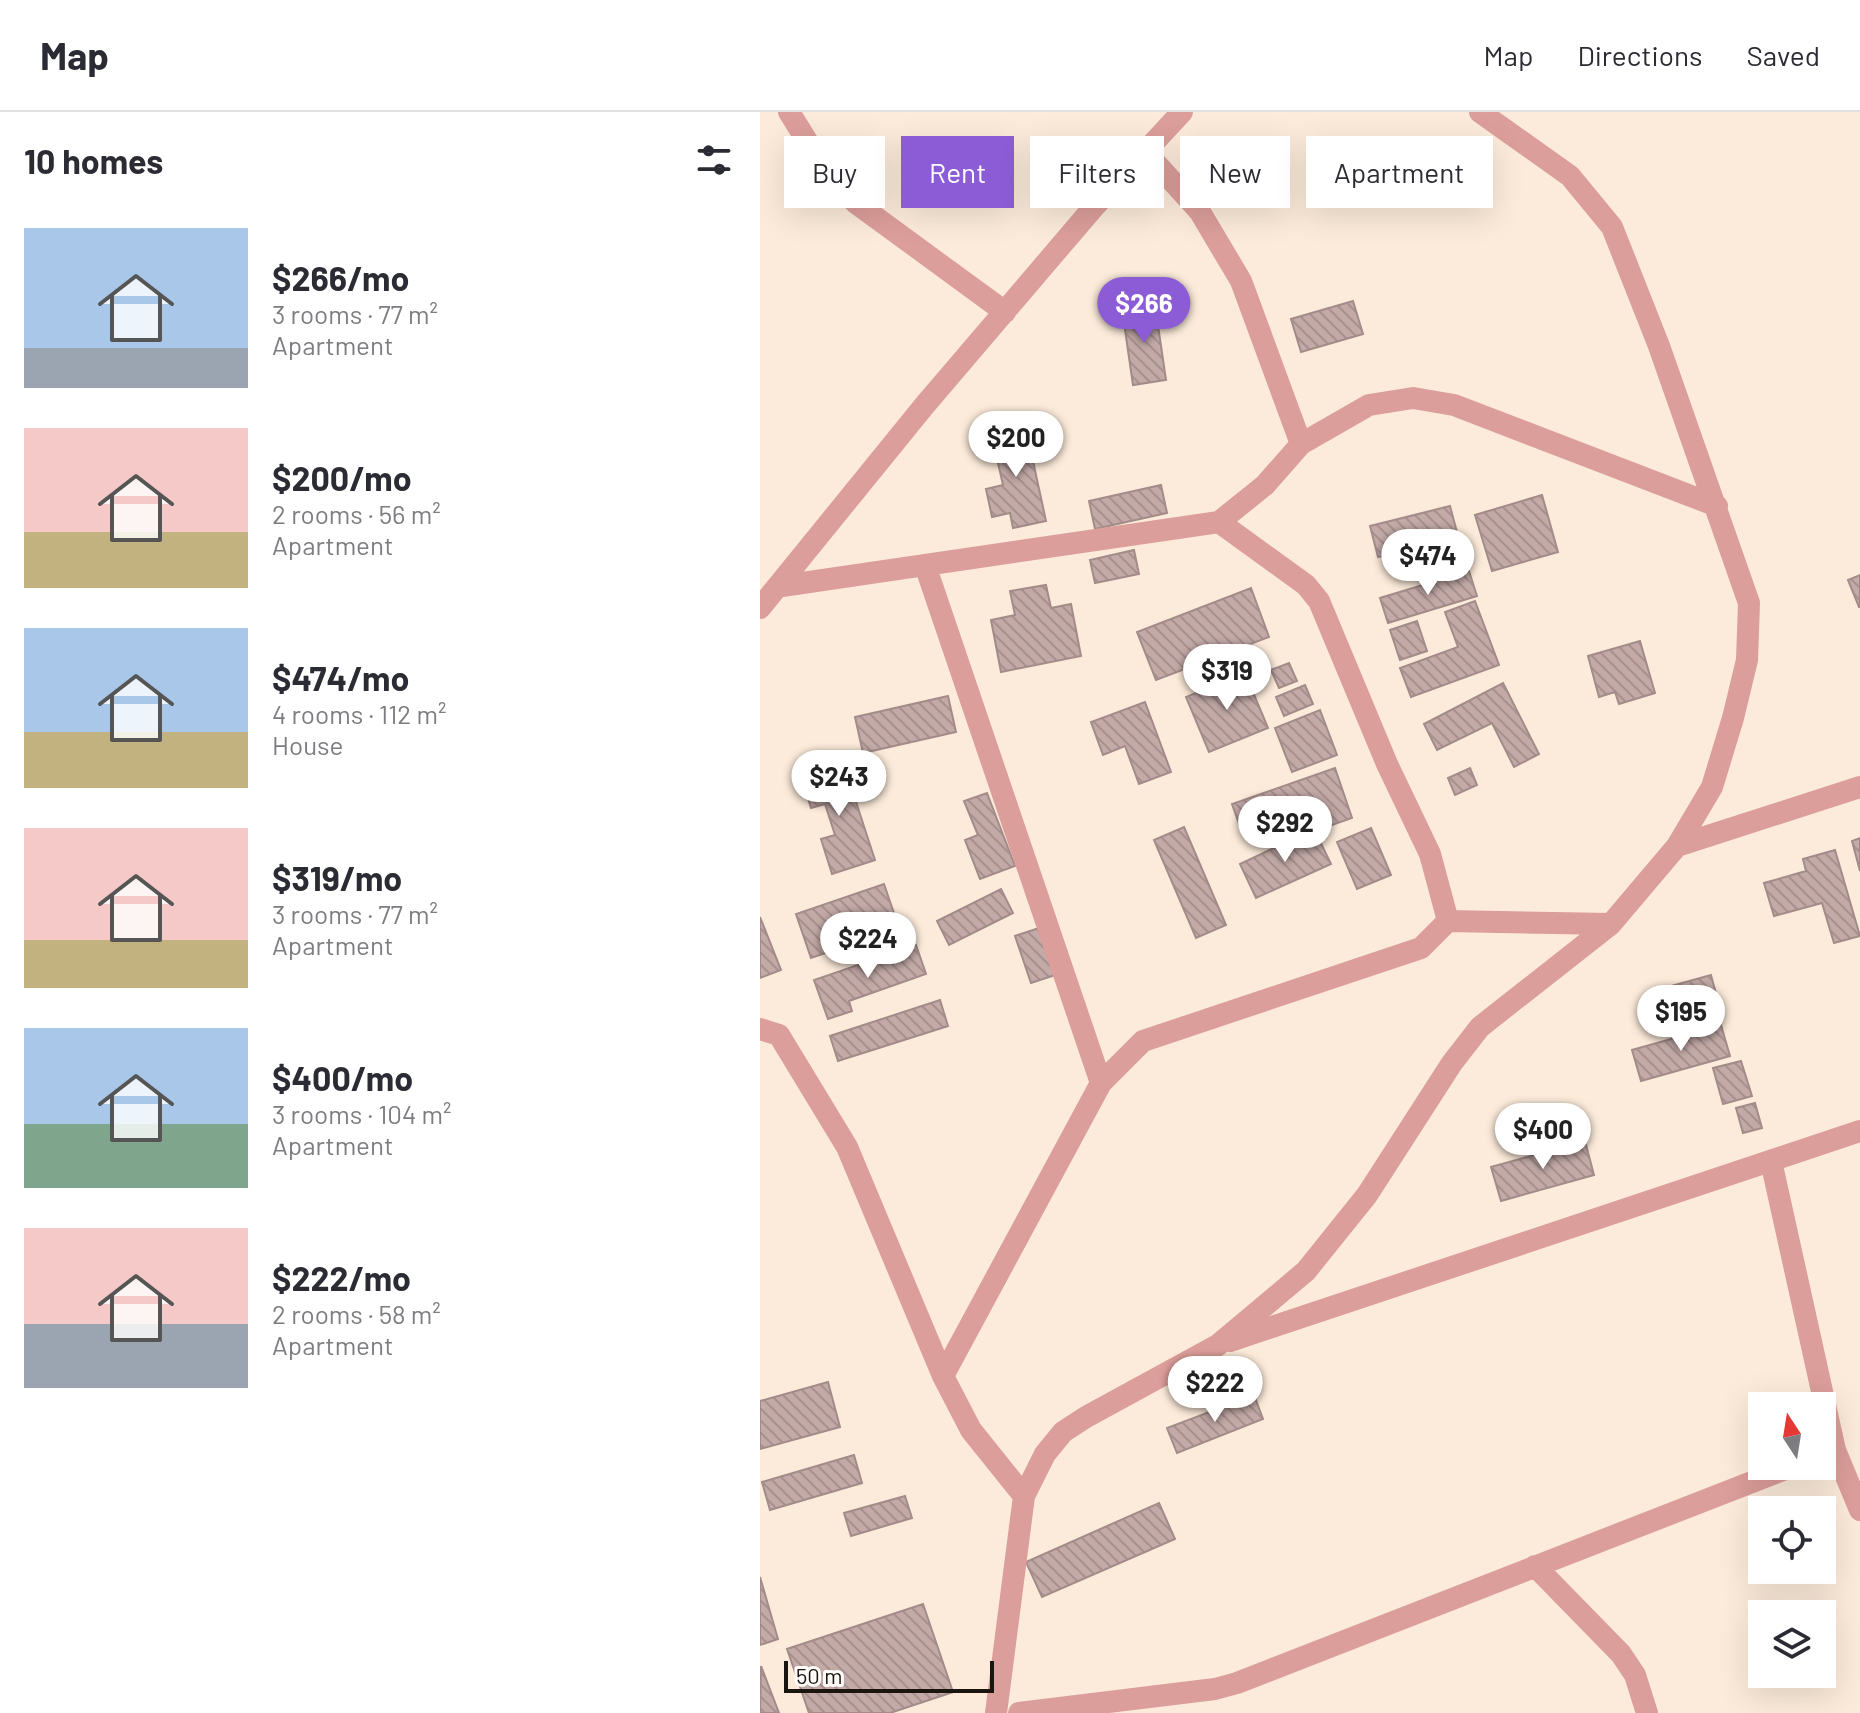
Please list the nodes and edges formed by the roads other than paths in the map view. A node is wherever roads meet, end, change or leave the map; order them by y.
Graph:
1 (789, 112) edge
2 (1182, 112) edge
3 (1480, 112) edge
4 (1158, 136) edge
5 (1164, 172) edge
6 (1094, 208) edge
7 (1005, 312) junction
8 (1301, 444) junction
9 (1717, 506) junction
10 (1219, 522) junction
11 (925, 565) junction
12 (782, 586) junction
13 (760, 608) edge
14 (1860, 787) edge
15 (1677, 846) junction
16 (1448, 921) junction
17 (1611, 924) junction
18 (760, 1029) edge
19 (1101, 1083) junction
20 (1860, 1131) edge
21 (1771, 1161) junction
22 (1218, 1345) junction
23 (943, 1376) junction
24 (1816, 1392) edge
25 (1836, 1466) edge
26 (1757, 1480) edge
27 (1024, 1496) junction
28 (1860, 1510) edge
29 (1535, 1566) junction
30 (996, 1713) edge
31 (1019, 1713) edge
32 (1647, 1713) edge

1 - 7 street
2 - 4 street
3 - 9 street
5 - 8 street
6 - 7 street
7 - 12 street
8 - 9 street
8 - 10 street
9 - 15 street
10 - 11 street
10 - 16 street
11 - 12 street
11 - 19 street
12 - 13 street
14 - 15 street
15 - 17 street
16 - 17 street
16 - 19 street
17 - 22 street
18 - 23 street
19 - 23 street
20 - 21 street
21 - 22 street
21 - 24 street
22 - 27 street
23 - 27 street
25 - 28 street
26 - 29 street
27 - 30 street
29 - 31 street
29 - 32 street

